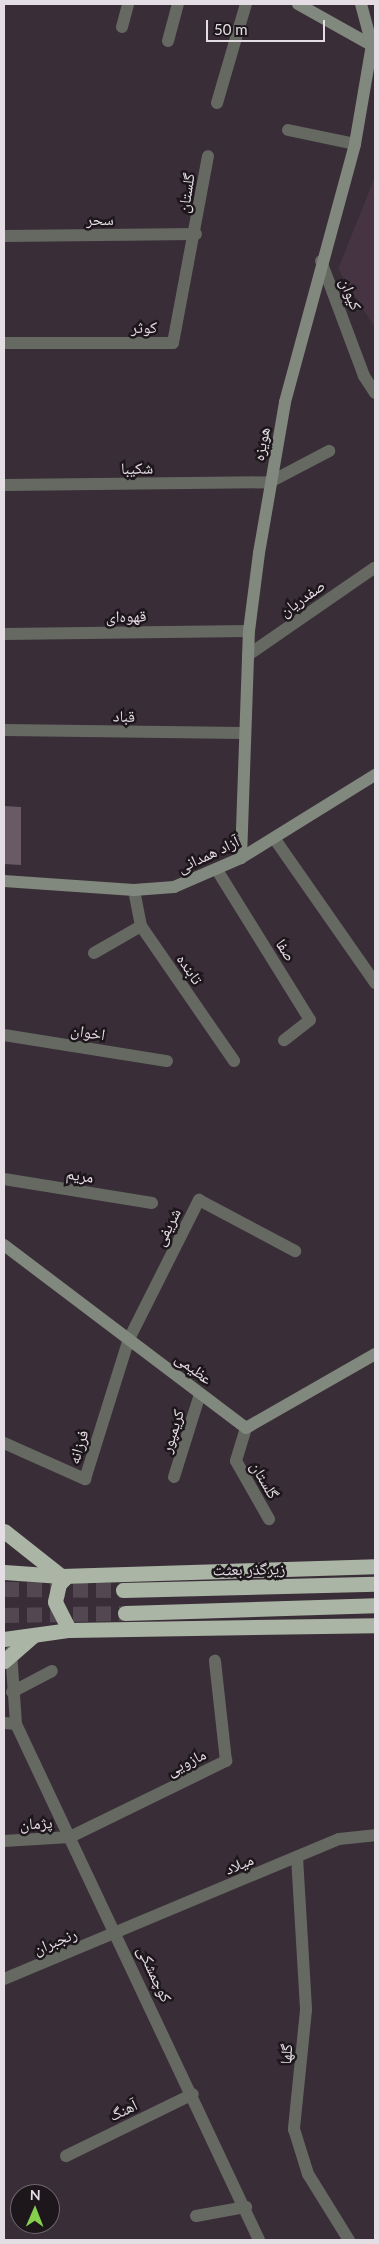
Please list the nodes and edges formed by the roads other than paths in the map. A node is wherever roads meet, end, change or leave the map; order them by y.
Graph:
1 (128, 4) edge
2 (178, 4) edge
3 (246, 4) edge
4 (298, 4) edge
5 (361, 4) edge
6 (122, 27) dead end
7 (168, 40) dead end
8 (373, 46) edge
9 (217, 103) dead end
10 (288, 130) dead end
11 (355, 144) junction
12 (208, 156) dead end
13 (196, 234) junction
14 (4, 236) edge
15 (321, 261) junction
16 (4, 343) edge
17 (370, 373) edge
18 (375, 393) edge
19 (329, 450) dead end
20 (270, 482) junction
21 (4, 485) edge
22 (374, 568) edge
23 (249, 631) junction
24 (4, 634) edge
25 (248, 655) junction
26 (4, 730) edge
27 (243, 733) junction
28 (375, 775) edge
29 (274, 838) junction
30 (240, 858) junction
31 (217, 870) junction
32 (4, 881) edge
33 (134, 890) junction
34 (141, 926) junction
35 (94, 952) dead end
36 (375, 983) edge
37 (4, 1035) edge
38 (284, 1040) dead end
39 (167, 1061) dead end
40 (234, 1061) dead end
41 (4, 1179) edge
42 (152, 1203) dead end
43 (4, 1245) edge
44 (295, 1251) dead end
45 (128, 1339) junction
46 (375, 1354) edge
47 (200, 1394) junction
48 (246, 1428) junction
49 (4, 1443) edge
50 (174, 1477) dead end
51 (270, 1519) dead end
52 (4, 1531) edge
53 (375, 1566) edge
54 (4, 1572) edge
55 (64, 1576) junction
56 (375, 1584) edge
57 (123, 1590) tunnel mouth
58 (375, 1605) edge
59 (125, 1613) tunnel mouth
60 (375, 1625) edge
61 (69, 1630) junction
62 (6, 1650) edge
63 (215, 1661) dead end
64 (52, 1672) dead end
65 (12, 1692) junction
66 (10, 1723) edge
67 (375, 1835) edge
68 (70, 1837) junction
69 (4, 1841) edge
70 (297, 1857) junction
71 (118, 1933) junction
72 (4, 1979) edge
73 (194, 2094) junction
74 (66, 2156) dead end
75 (246, 2207) junction
76 (196, 2216) dead end
77 (259, 2240) edge
78 (349, 2240) edge

1 - 6 street
2 - 7 street
3 - 9 street
4 - 8 street
5 - 8 street
8 - 11 street, هویزه
10 - 11 street
11 - 15 street, هویزه
12 - 13 street, گلستان
13 - 14 street, سحر
13 - 16 street, کوثر
15 - 17 street, کیوان
15 - 20 street, هویزه
17 - 18 street, کیوان
19 - 20 street
20 - 21 street, شکیبا
20 - 23 street, هویزه
22 - 25 street, صفدریان
23 - 24 street, قهوه‌ای
23 - 25 street, هویزه
25 - 27 street, هویزه
26 - 27 street, قباد
27 - 30 street, هویزه
28 - 29 street, آزاد همدانی
29 - 30 street, آزاد همدانی
29 - 36 street
30 - 31 street, آزاد همدانی
31 - 33 street, آزاد همدانی
31 - 38 street, صفا
32 - 33 street, آزاد همدانی
33 - 34 street, تابنده
34 - 35 street
34 - 40 street, تابنده
37 - 39 street, اخوان
41 - 42 street, مریم
43 - 45 street, عظیمی
44 - 45 street, شریفی
45 - 47 street, عظیمی
45 - 49 street, فرزانه
46 - 48 street
47 - 48 street, عظیمی
47 - 50 street, کریمپور
48 - 51 street, گلستان
52 - 55 highway
53 - 55 highway
54 - 55 highway
55 - 61 highway
56 - 57 highway, زیرگذر بعثت
58 - 59 highway
60 - 61 highway
61 - 62 highway
62 - 65 street, کوچمشکی
63 - 68 street, مازویی
64 - 65 street
65 - 66 street, کوچمشکی
66 - 68 street, کوچمشکی
67 - 70 street, میلاد
68 - 69 street, پژمان
68 - 71 street, کوچمشکی
70 - 71 street, میلاد
70 - 78 street, گلها
71 - 72 street, رنجبران
71 - 73 street, کوچمشکی
73 - 74 street, آهنگ
73 - 75 street, کوچمشکی
75 - 76 street
75 - 77 street, کوچمشکی

